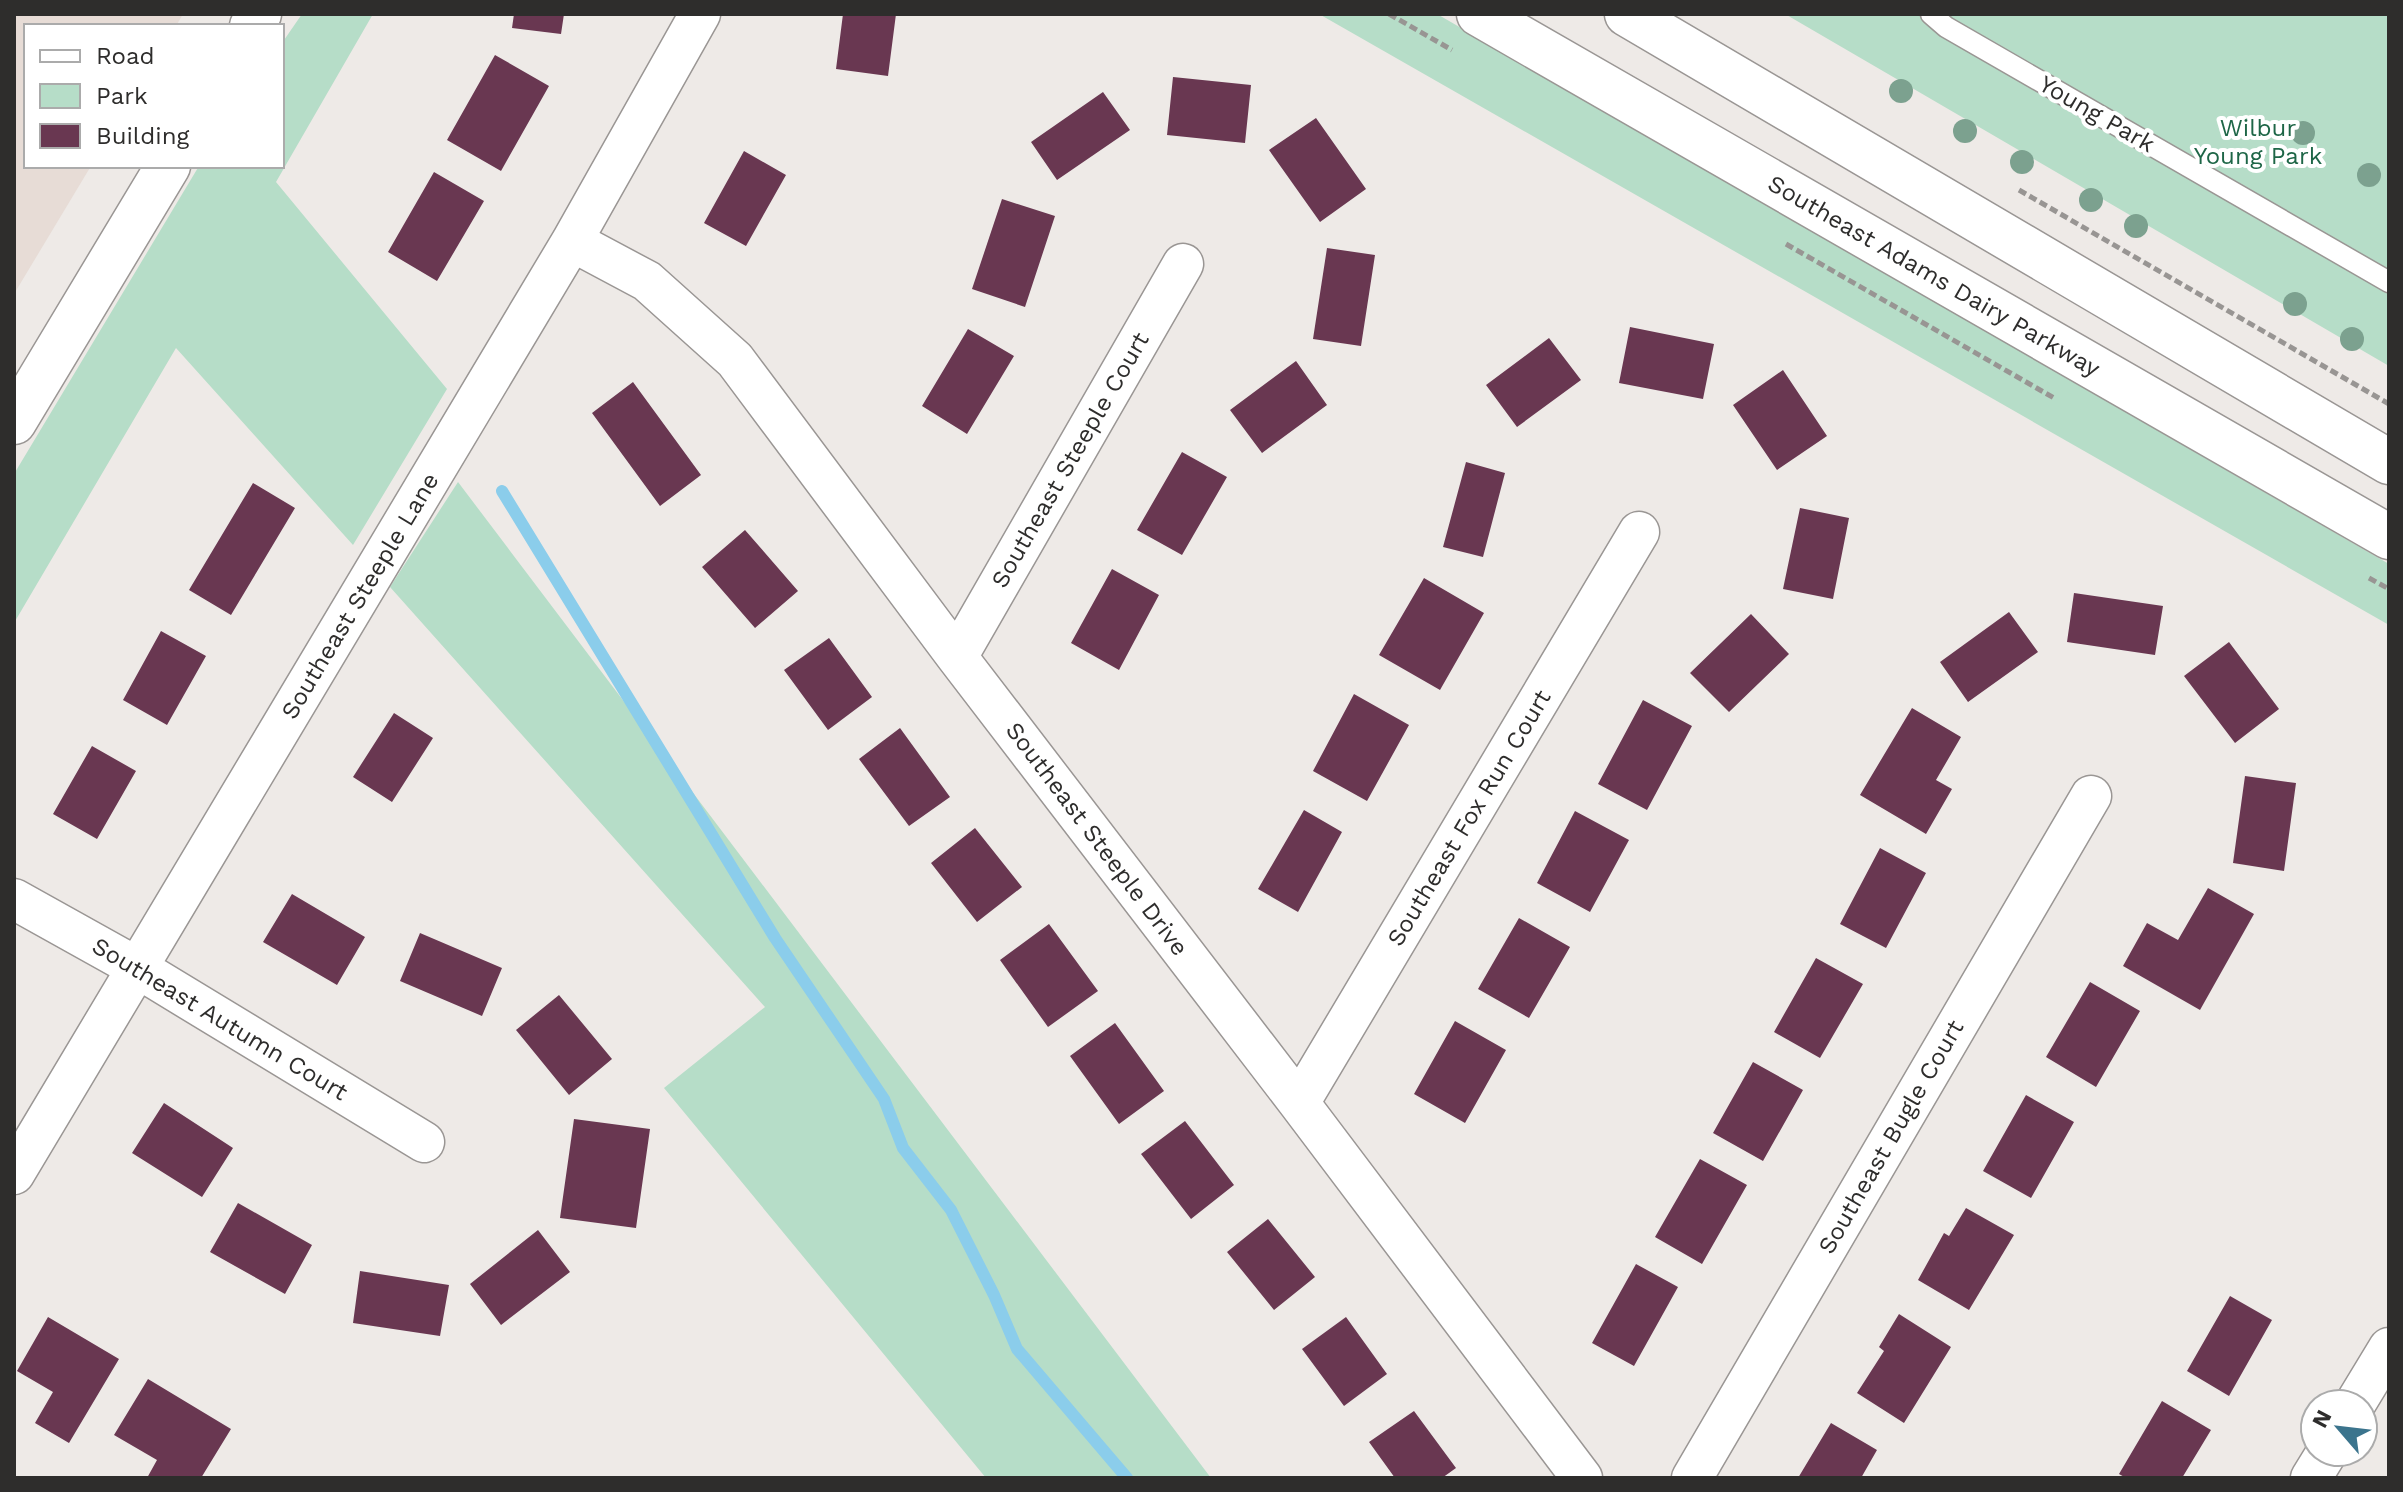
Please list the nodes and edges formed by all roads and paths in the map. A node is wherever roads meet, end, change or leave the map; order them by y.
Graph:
1 (700, 14) edge
2 (1479, 14) edge
3 (1627, 14) edge
4 (1931, 14) edge
5 (167, 168) edge
6 (2016, 189) dead end
7 (572, 241) junction
8 (1183, 264) dead end
9 (2389, 282) edge
10 (2389, 404) edge
11 (14, 422) edge
12 (2389, 462) edge
13 (1639, 532) dead end
14 (2389, 537) edge
15 (957, 657) junction
16 (2091, 796) dead end
17 (14, 899) edge
18 (136, 967) junction
19 (1299, 1103) junction
20 (424, 1142) dead end
21 (14, 1174) edge
22 (2389, 1348) edge
23 (2365, 1388) edge
24 (1582, 1478) edge
25 (1692, 1478) edge

1 - 7 street, Southeast Steeple Lane
2 - 14 main road, Southeast Adams Dairy Parkway
3 - 12 main road
4 - 9 lane, Young Park
5 - 11 main road
6 - 10 path
7 - 15 street, Southeast Steeple Drive
7 - 18 street, Southeast Steeple Lane
8 - 15 street, Southeast Steeple Court
13 - 19 street, Southeast Fox Run Court
15 - 19 street, Southeast Steeple Drive
16 - 25 street, Southeast Bugle Court
17 - 18 street, Southeast Autumn Court
18 - 20 street, Southeast Autumn Court
18 - 21 street, Southeast Steeple Lane
19 - 24 street, Southeast Steeple Drive
22 - 23 street

